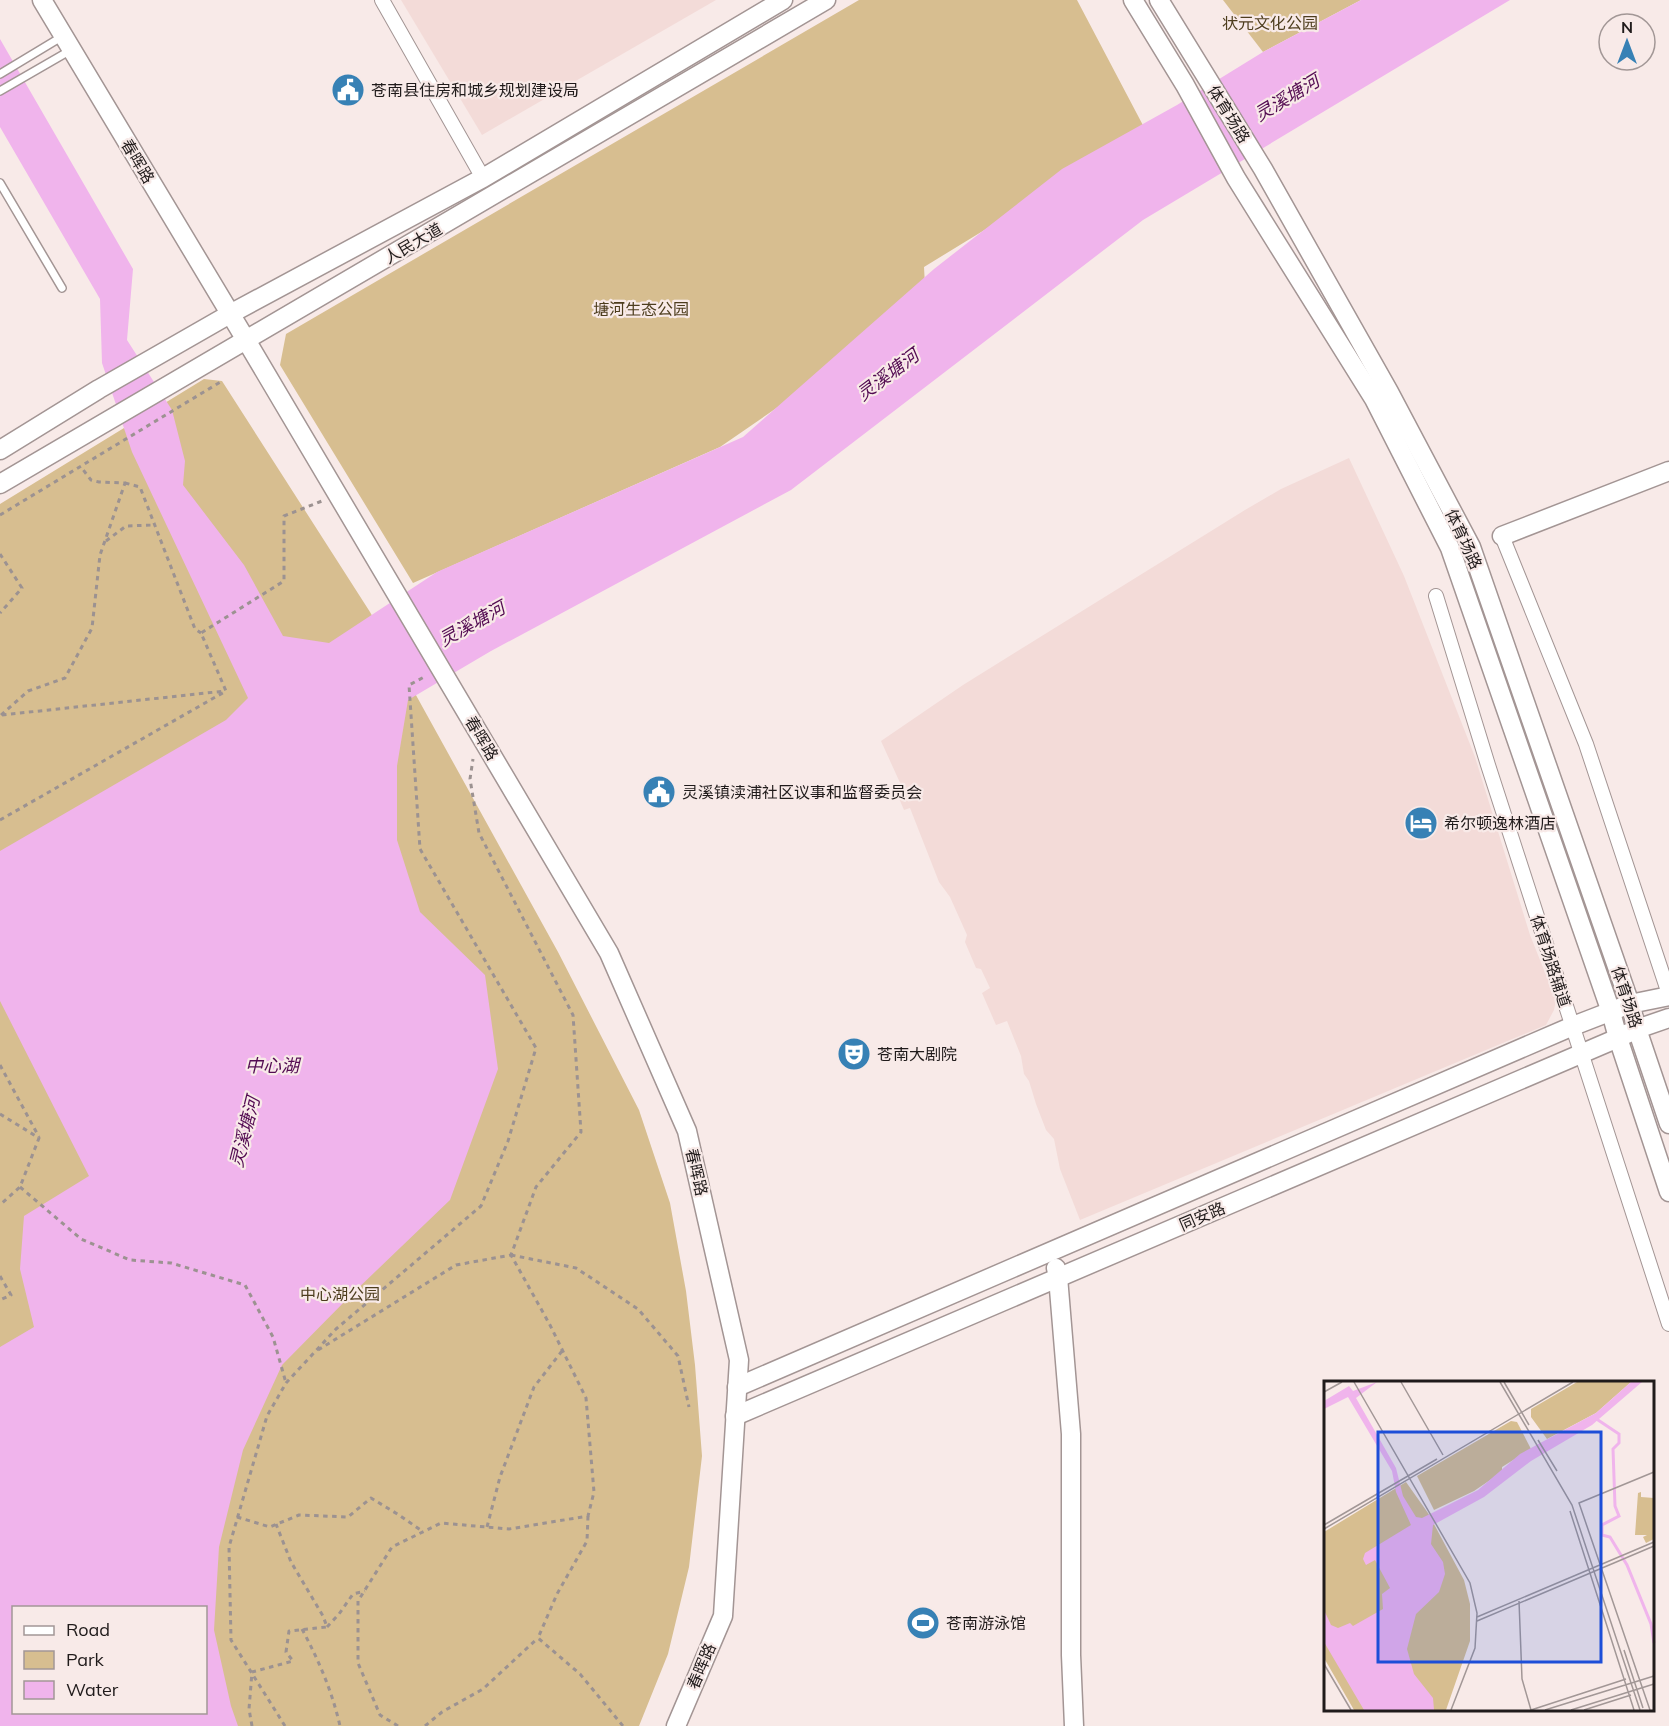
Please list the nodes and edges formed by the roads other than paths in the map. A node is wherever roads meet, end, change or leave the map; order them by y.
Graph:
1 (42, 0) edge
2 (382, 0) edge
3 (783, 0) edge
4 (826, 0) edge
5 (1133, 0) edge
6 (1159, 0) edge
7 (67, 43) junction
8 (0, 74) edge
9 (0, 91) edge
10 (483, 178) junction
11 (0, 183) edge
12 (62, 288) dead end
13 (233, 318) junction
14 (246, 340) junction
15 (0, 450) edge
16 (1669, 471) edge
17 (0, 484) edge
18 (1502, 536) joint
19 (1436, 596) dead end
20 (1669, 995) edge
21 (1630, 1004) junction
22 (1611, 1012) junction
23 (1669, 1017) edge
24 (1573, 1026) junction
25 (1637, 1029) junction
26 (1617, 1038) junction
27 (1581, 1053) junction
28 (1669, 1124) edge
29 (1669, 1192) edge
30 (1051, 1252) junction
31 (1058, 1277) junction
32 (1669, 1324) edge
33 (737, 1387) junction
34 (735, 1416) junction
35 (675, 1726) edge
36 (1074, 1726) edge

1 - 7 street, 春晖路
2 - 10 street
3 - 10 street, 人民大道
4 - 14 street, 人民大道
5 - 22 street, 体育场路
6 - 21 street, 体育场路
7 - 8 lane
7 - 9 lane
7 - 13 street, 春晖路
10 - 13 street, 人民大道
11 - 12 lane
13 - 14 street, 春晖路
13 - 15 street, 人民大道
14 - 17 street, 人民大道
14 - 33 street, 春晖路
16 - 18 street
18 - 20 street
19 - 24 street, 体育场路辅道
20 - 21 street, 同安路
21 - 22 street, 同安路
21 - 25 street, 体育场路
22 - 24 street, 同安路
22 - 26 street, 体育场路
23 - 25 street, 同安路
24 - 27 street, 体育场路辅道
24 - 30 street, 同安路
25 - 26 street, 同安路
25 - 28 street, 体育场路
26 - 27 street, 同安路
26 - 29 street, 体育场路
27 - 31 street, 同安路
27 - 32 street, 体育场路辅道
30 - 31 street
30 - 33 street, 同安路
31 - 34 street, 同安路
31 - 36 street
33 - 34 street, 春晖路
34 - 35 street, 春晖路

